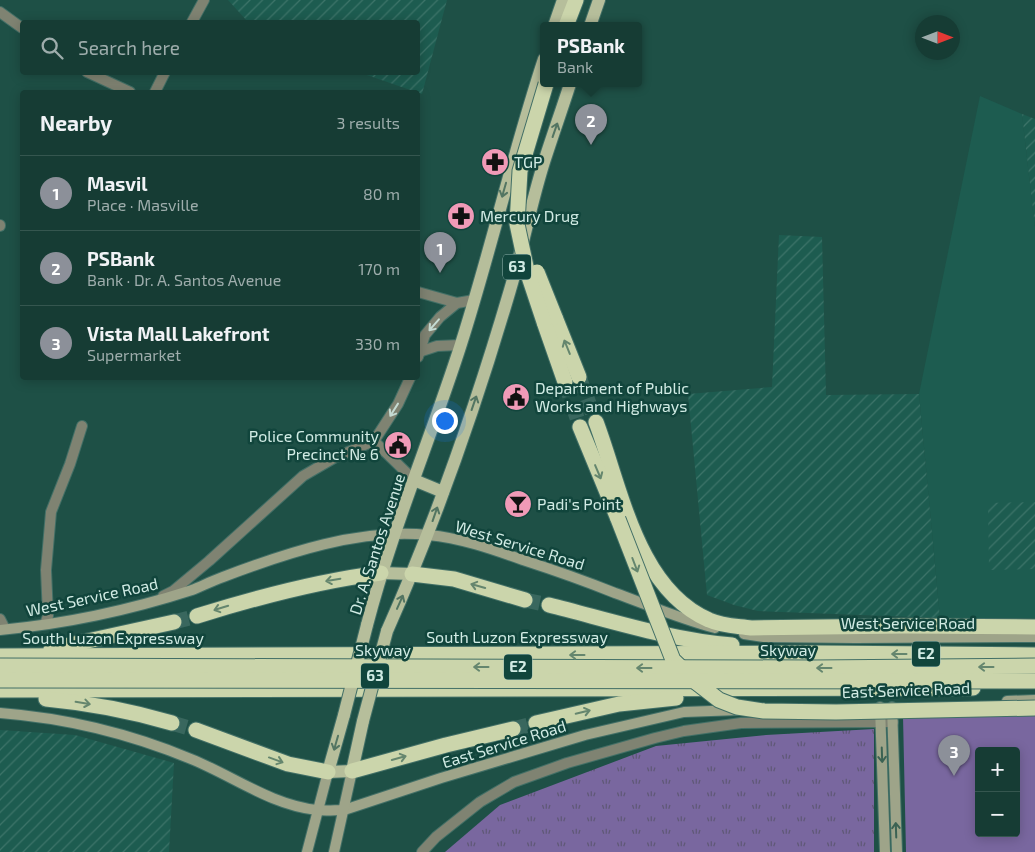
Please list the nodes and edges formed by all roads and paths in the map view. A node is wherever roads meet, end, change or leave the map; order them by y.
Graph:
1 (204, 0) edge
2 (563, 0) edge
3 (576, 0) edge
4 (583, 0) edge
5 (599, 0) edge
6 (0, 12) edge
7 (193, 20) edge
8 (555, 22) edge
9 (568, 22) edge
10 (575, 22) edge
11 (591, 22) edge
12 (20, 27) edge
13 (540, 71) edge
14 (93, 75) edge
15 (164, 75) edge
16 (545, 87) edge
17 (554, 87) edge
18 (569, 87) edge
19 (126, 90) edge
20 (156, 90) edge
21 (420, 293) edge
22 (474, 300) junction
23 (457, 303) junction
24 (460, 345) junction
25 (420, 349) edge
26 (420, 354) edge
27 (409, 380) edge
28 (596, 422) tunnel mouth
29 (82, 426) dead end
30 (580, 427) tunnel mouth
31 (374, 441) junction
32 (414, 480) junction
33 (443, 492) junction
34 (393, 534) junction
35 (427, 535) junction
36 (381, 572) junction
37 (412, 574) junction
38 (155, 600) junction
39 (525, 600) tunnel mouth
40 (549, 605) tunnel mouth
41 (197, 616) tunnel mouth
42 (0, 619) edge
43 (174, 622) tunnel mouth
44 (45, 624) junction
45 (1035, 627) edge
46 (2, 629) edge
47 (1035, 637) edge
48 (818, 653) junction
49 (0, 654) edge
50 (1035, 655) edge
51 (0, 666) edge
52 (1035, 666) edge
53 (0, 680) edge
54 (1035, 681) edge
55 (1035, 688) edge
56 (749, 689) junction
57 (0, 692) edge
58 (1035, 700) edge
59 (880, 706) junction
60 (892, 706) junction
61 (852, 707) junction
62 (1035, 708) edge
63 (0, 713) edge
64 (881, 722) junction
65 (892, 722) junction
66 (172, 723) tunnel mouth
67 (536, 723) tunnel mouth
68 (513, 729) tunnel mouth
69 (196, 730) tunnel mouth
70 (352, 771) junction
71 (328, 772) junction
72 (317, 810) junction
73 (344, 810) junction
74 (307, 852) edge
75 (334, 852) edge
76 (422, 852) edge
77 (886, 852) edge
78 (897, 852) edge

1 - 7 street
2 - 8 main road
3 - 9 highway
4 - 10 highway
5 - 11 main road
6 - 12 street
13 -> 22 main road, Dr. A. Santos Avenue / 63
14 - 19 street
15 - 20 street
16 -> 17 highway, bridge
33 -> 18 main road, 63
21 - 23 street
22 - 23 street
22 - 24 main road, Dr. A. Santos Avenue / 63
23 -> 25 street
24 - 26 street
24 - 32 main road, Dr. A. Santos Avenue / 63
27 -> 31 street
28 - 45 highway
29 - 44 street
30 -> 62 highway, bridge
31 - 32 street
31 - 38 street
32 - 33 main road
32 - 34 main road, Dr. A. Santos Avenue / 63
35 -> 33 main road, 63
34 - 35 main road, West Service Road
34 - 36 main road, Dr. A. Santos Avenue / 63
34 - 38 main road, West Service Road
35 - 37 main road, 63
35 - 47 main road, West Service Road
36 - 37 main road
36 -> 41 highway
36 -> 71 main road, Dr. A. Santos Avenue / 63, bridge
39 -> 37 highway
70 -> 37 main road, 63, bridge
38 - 44 main road, West Service Road
40 - 48 highway
42 - 46 street
43 - 49 highway
44 - 46 main road, West Service Road
48 -> 49 highway, South Luzon Expressway / E2
50 -> 48 highway, South Luzon Expressway / E2
52 -> 51 highway, Skyway / E2, bridge
53 - 54 highway, Skyway / E2, bridge
55 - 56 highway, E2
56 - 57 highway, E2
67 -> 56 highway
57 -> 66 highway
58 - 60 main road, East Service Road
59 - 60 main road, East Service Road
59 - 61 main road, East Service Road
59 - 64 main road
60 - 65 main road
61 - 64 main road
61 - 73 main road, East Service Road
63 - 72 main road, East Service Road
64 - 65 street
64 - 76 street
64 -> 77 main road
78 -> 65 main road
70 -> 68 highway
69 -> 71 highway
70 - 71 main road
70 - 73 main road, 63
71 - 72 main road, Dr. A. Santos Avenue / 63
72 - 73 main road, East Service Road
72 - 74 main road, Dr. A. Santos Avenue
73 - 75 main road

